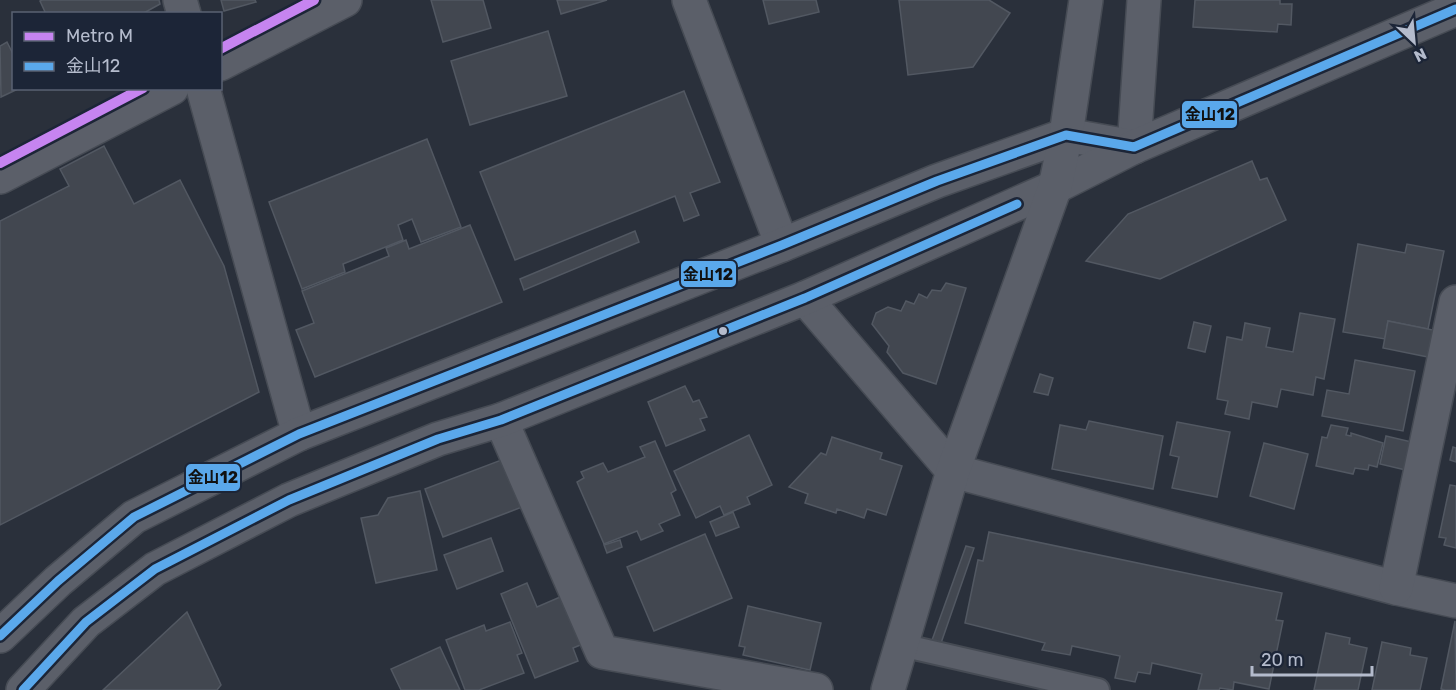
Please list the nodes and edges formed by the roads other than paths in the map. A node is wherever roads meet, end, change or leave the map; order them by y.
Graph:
1 (345, 0) edge
2 (689, 0) edge
3 (1086, 0) edge
4 (1144, 0) edge
5 (1456, 9) edge
6 (222, 63) edge
7 (168, 90) edge
8 (204, 90) edge
9 (1066, 135) junction
10 (1134, 147) junction
11 (0, 177) edge
12 (1055, 187) junction
13 (782, 245) junction
14 (805, 298) junction
15 (1456, 302) edge
16 (501, 420) junction
17 (299, 434) junction
18 (953, 471) junction
19 (1396, 588) junction
20 (1456, 601) edge
21 (0, 636) edge
22 (901, 645) junction
23 (23, 690) edge
24 (816, 690) edge
25 (888, 690) edge
26 (1098, 690) edge

1 - 6 street
2 - 13 street
3 - 9 street
4 - 10 street
5 - 10 street
7 - 11 street
8 - 17 street
9 - 10 street
9 - 12 street
9 - 13 street
10 - 12 street
12 - 14 street
12 - 18 street
13 - 17 street
14 - 16 street
14 - 18 street
15 - 19 street
16 - 23 street
16 - 24 street
17 - 21 street
18 - 19 street
18 - 22 street
19 - 20 street
22 - 25 street
22 - 26 lane

